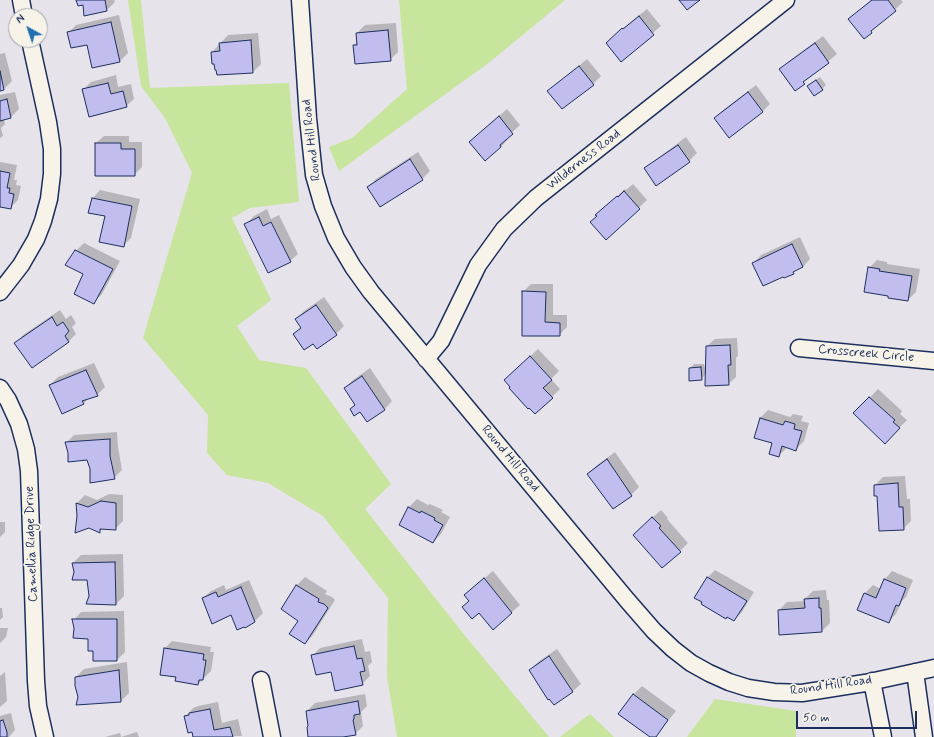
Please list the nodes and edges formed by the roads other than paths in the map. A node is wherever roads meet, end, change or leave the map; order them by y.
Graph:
1 (300, 0) edge
2 (786, 0) edge
3 (32, 48) edge
4 (0, 292) edge
5 (799, 348) dead end
6 (426, 360) junction
7 (934, 361) edge
8 (0, 388) edge
9 (934, 668) edge
10 (915, 672) junction
11 (261, 680) dead end
12 (872, 681) junction
13 (45, 737) edge
14 (272, 737) edge
15 (883, 737) edge
16 (924, 737) edge

1 - 6 street, Round Hill Road
2 - 6 street, Wilderness Road
3 - 4 street
5 - 7 street, Crosscreek Circle
6 - 12 street, Round Hill Road
8 - 13 street, Camellia Ridge Drive
9 - 10 street, Round Hill Road
10 - 12 street, Round Hill Road
10 - 16 street
11 - 14 street
12 - 15 street

